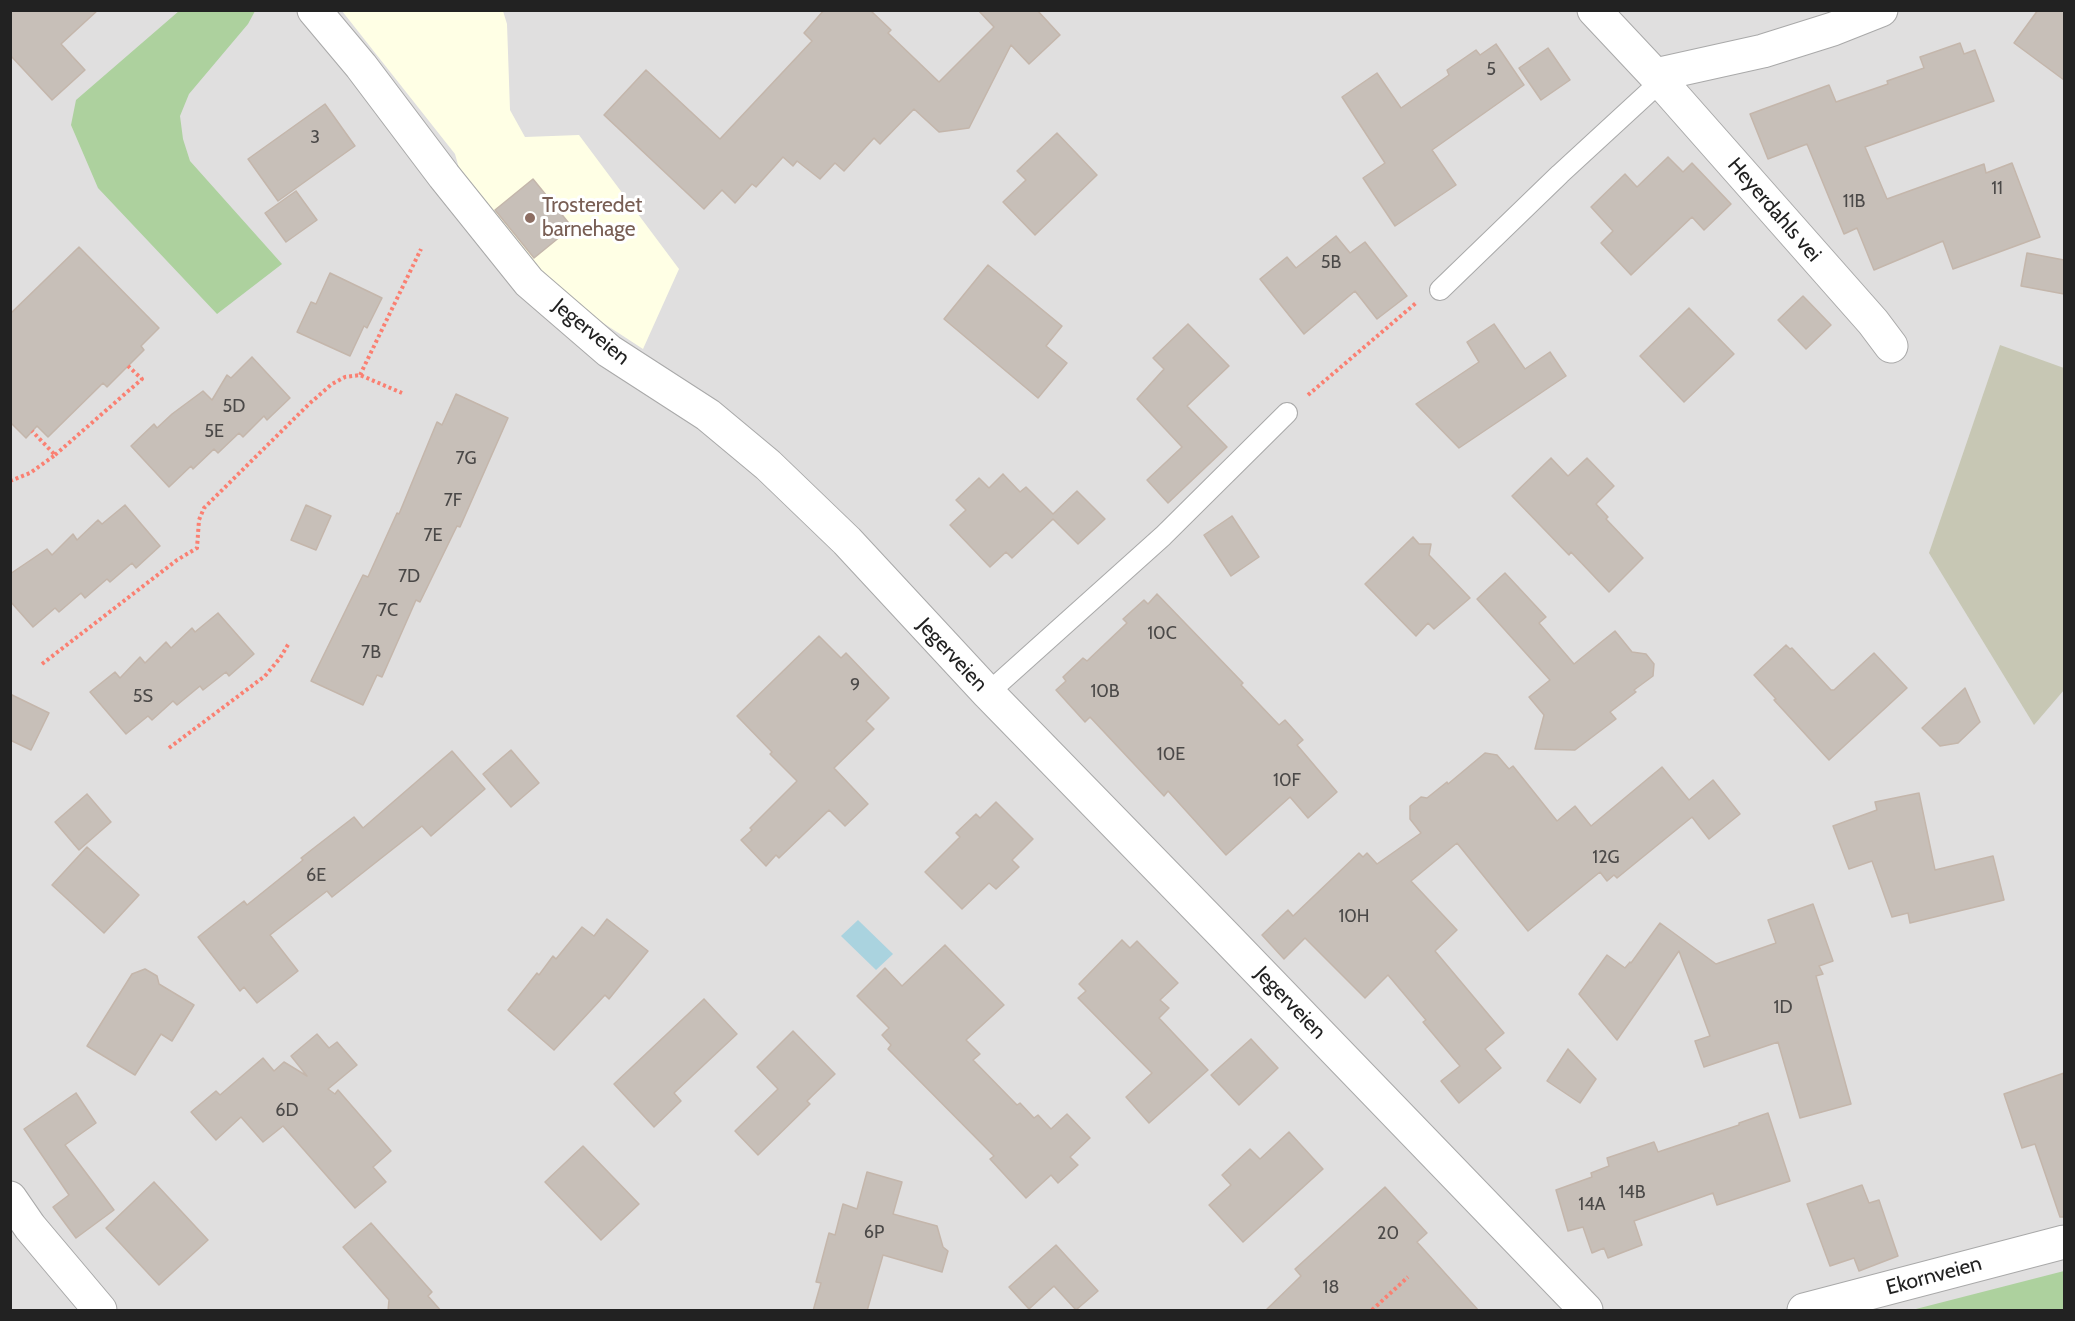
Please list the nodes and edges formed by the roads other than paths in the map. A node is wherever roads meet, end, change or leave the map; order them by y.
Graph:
1 (314, 10) edge
2 (1594, 10) edge
3 (1881, 10) edge
4 (1658, 78) junction
5 (1440, 290) road end
6 (1891, 346) dead end
7 (1287, 413) road end
8 (988, 693) junction
9 (10, 1198) edge
10 (2064, 1242) edge
11 (1578, 1308) edge
12 (100, 1311) edge
13 (1804, 1311) edge

1 - 8 street, Jegerveien
2 - 4 street, Heyerdahls vei
3 - 4 street
4 - 5 lane
4 - 6 street, Heyerdahls vei
7 - 8 lane
8 - 11 street, Jegerveien
9 - 12 street
10 - 13 street, Ekornveien

